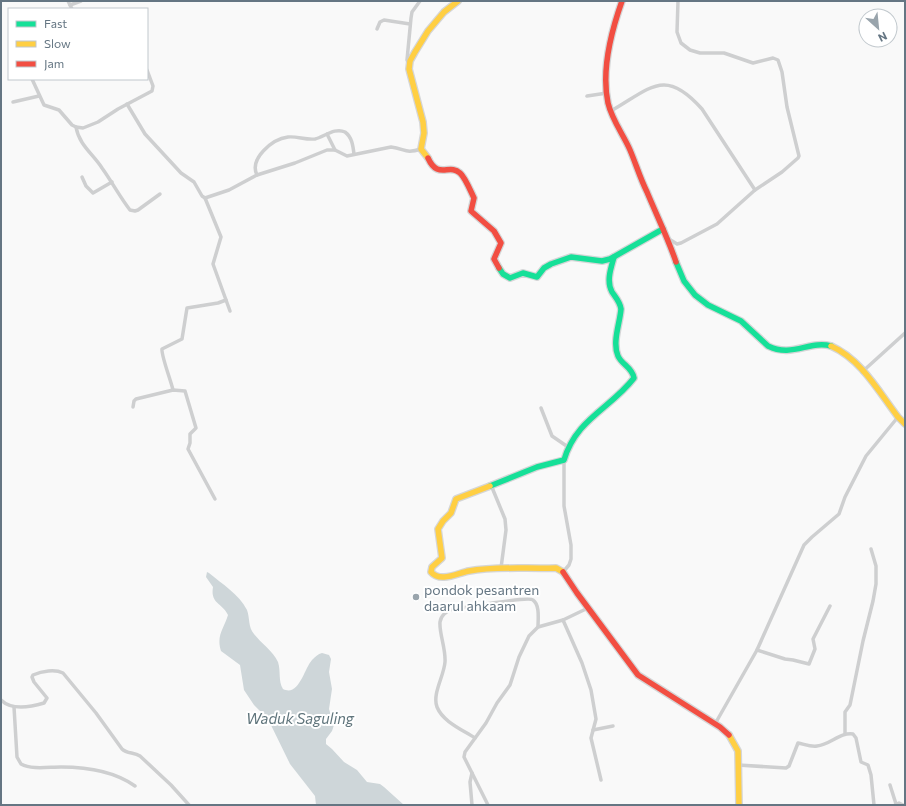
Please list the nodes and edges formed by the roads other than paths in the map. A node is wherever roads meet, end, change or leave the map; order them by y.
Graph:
1 (81, 1) edge
2 (420, 1) edge
3 (458, 1) edge
4 (622, 1) edge
5 (678, 1) edge
6 (69, 3) edge
7 (410, 24) junction
8 (378, 29) dead end
9 (409, 63) junction
10 (148, 73) edge
11 (32, 80) edge
12 (607, 93) junction
13 (39, 96) junction
14 (587, 96) dead end
15 (13, 102) dead end
16 (127, 104) junction
17 (611, 112) junction
18 (76, 127) junction
19 (327, 134) junction
20 (420, 149) junction
21 (335, 150) junction
22 (354, 154) junction
23 (257, 175) junction
24 (82, 177) dead end
25 (112, 182) junction
26 (755, 190) junction
27 (160, 194) dead end
28 (205, 198) junction
29 (663, 229) junction
30 (668, 239) junction
31 (614, 257) junction
32 (226, 300) junction
33 (230, 311) dead end
34 (905, 333) edge
35 (862, 372) junction
36 (173, 390) junction
37 (133, 407) dead end
38 (541, 408) dead end
39 (898, 417) junction
40 (905, 424) edge
41 (568, 447) junction
42 (564, 460) junction
43 (491, 484) junction
44 (215, 499) dead end
45 (871, 550) dead end
46 (501, 569) junction
47 (563, 572) junction
48 (830, 606) dead end
49 (588, 608) junction
50 (563, 620) junction
51 (538, 627) junction
52 (757, 650) junction
53 (1, 700) edge
54 (14, 708) junction
55 (715, 724) junction
56 (613, 726) dead end
57 (594, 730) junction
58 (845, 733) junction
59 (475, 738) junction
60 (738, 765) junction
61 (472, 773) junction
62 (601, 780) dead end
63 (890, 784) dead end
64 (135, 786) dead end
65 (895, 804) edge
66 (188, 805) edge
67 (472, 805) edge
68 (488, 805) edge
69 (739, 805) edge
70 (874, 805) edge
71 (903, 805) edge

1 - 6 street
2 - 7 street
3 - 9 street
4 - 12 street
5 - 26 street
7 - 8 street
7 - 9 street
9 - 20 street
10 - 16 street
11 - 13 street
12 - 14 street
12 - 17 street
13 - 15 street
13 - 18 street
16 - 18 street
16 - 28 street
17 - 26 street
17 - 29 street
18 - 25 street
19 - 21 street
19 - 22 street
19 - 23 street
20 - 22 street
20 - 31 street
21 - 22 street
21 - 23 street
23 - 28 street
24 - 25 street
25 - 27 street
26 - 30 street
28 - 32 street
29 - 30 street
29 - 31 street
30 - 35 street
31 - 41 street
32 - 33 street
32 - 36 street
34 - 35 street
35 - 39 street
36 - 37 street
36 - 44 street
38 - 41 street
39 - 40 street
39 - 52 street
41 - 42 street
42 - 43 street
42 - 47 street
43 - 46 street
43 - 46 street
45 - 58 street
46 - 47 street
47 - 49 street
48 - 52 street
49 - 50 street
49 - 55 street
50 - 51 street
50 - 57 street
51 - 59 street
51 - 59 street
52 - 55 street
53 - 54 street
54 - 64 street
54 - 66 street
55 - 60 street
56 - 57 street
57 - 62 street
58 - 60 street
58 - 70 street
59 - 61 street
60 - 69 street
61 - 67 street
61 - 68 street
63 - 65 street
65 - 71 street

